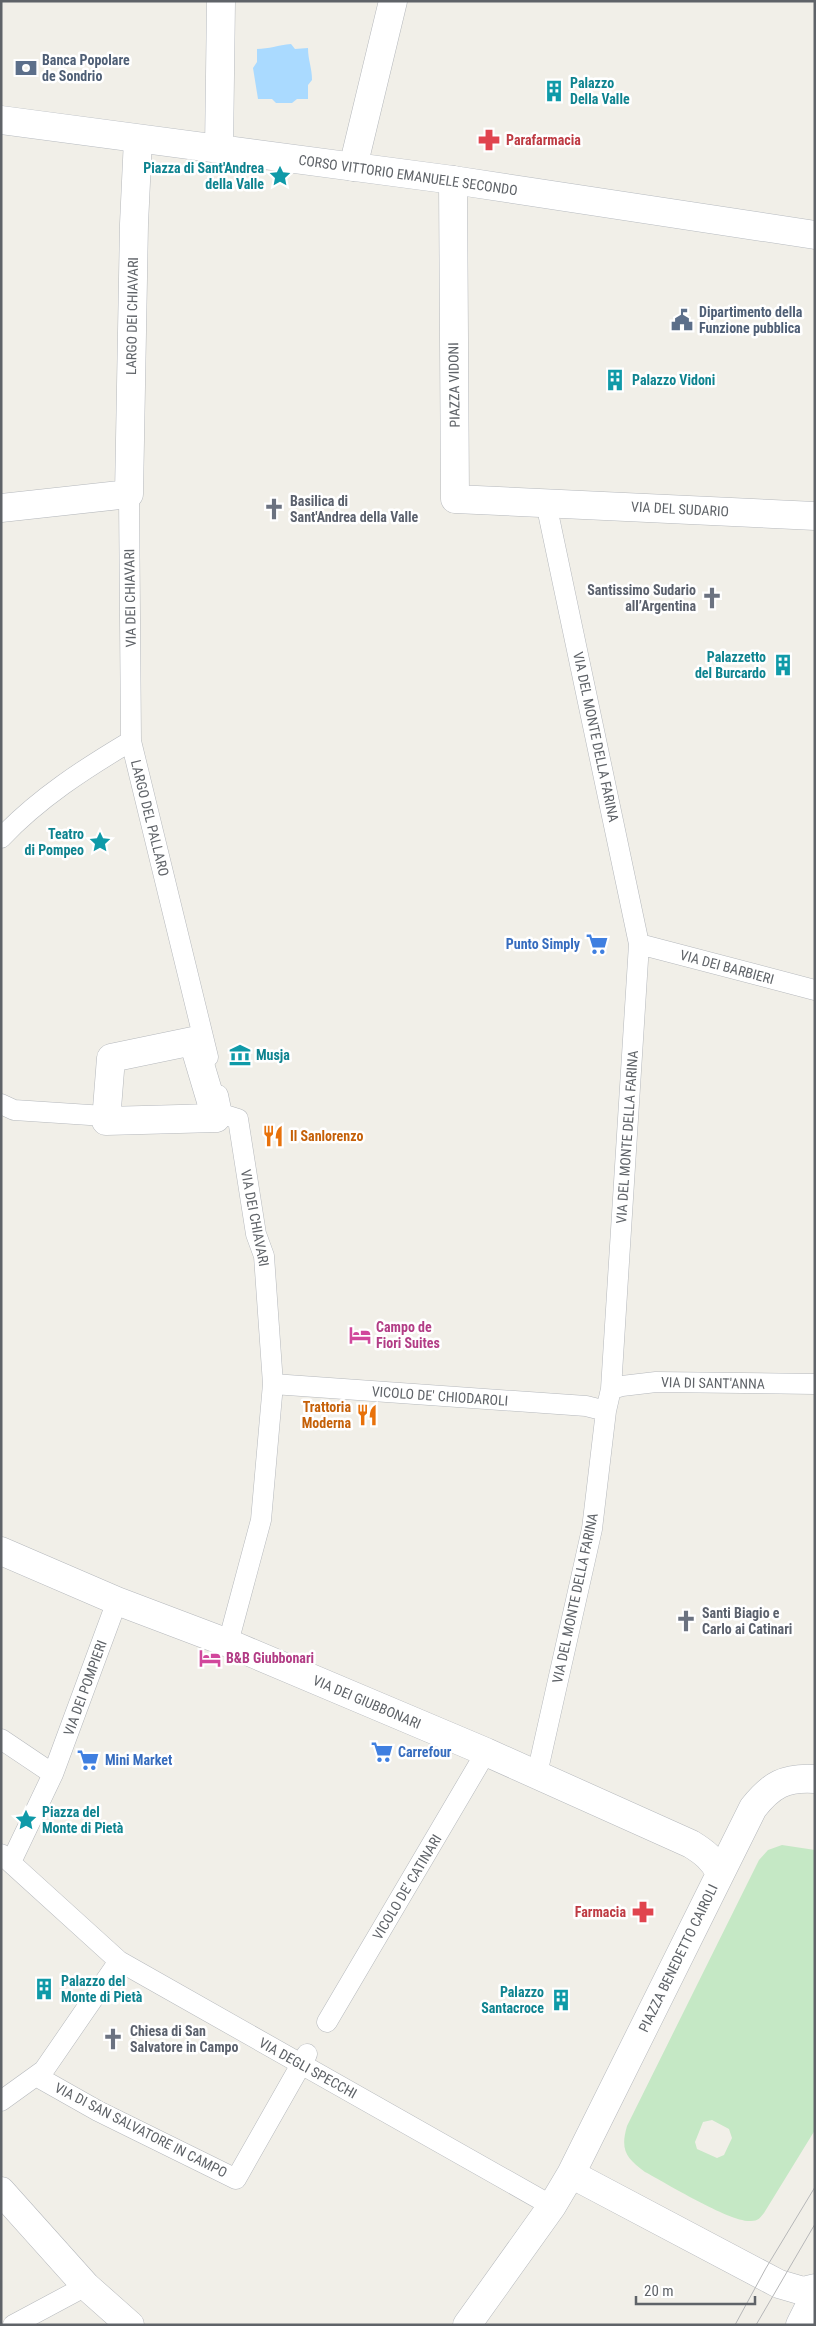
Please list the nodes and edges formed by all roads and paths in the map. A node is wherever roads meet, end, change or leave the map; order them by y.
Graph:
1 (221, 1) edge
2 (387, 5) edge
3 (1, 120) edge
4 (138, 139) junction
5 (219, 149) junction
6 (353, 167) junction
7 (453, 180) junction
8 (815, 235) edge
9 (129, 494) junction
10 (546, 503) junction
11 (1, 508) edge
12 (815, 516) edge
13 (131, 703) joint
14 (131, 741) junction
15 (1, 838) edge
16 (639, 944) junction
17 (815, 990) edge
18 (1, 1104) edge
19 (219, 1114) junction
20 (106, 1118) junction
21 (273, 1384) junction
22 (815, 1384) edge
23 (611, 1390) junction
24 (606, 1411) junction
25 (1, 1552) edge
26 (117, 1602) junction
27 (228, 1643) junction
28 (1, 1739) edge
29 (486, 1752) junction
30 (53, 1774) junction
31 (537, 1774) junction
32 (815, 1779) edge
33 (6, 1858) edge
34 (720, 1873) junction
35 (119, 1961) junction
36 (328, 2022) dead end
37 (304, 2059) junction
38 (36, 2076) junction
39 (1, 2101) edge
40 (571, 2174) junction
41 (1, 2191) edge
42 (552, 2206) junction
43 (86, 2286) junction
44 (815, 2288) edge
45 (815, 2296) edge
46 (13, 2325) edge
47 (130, 2325) edge
48 (466, 2325) edge
49 (800, 2325) edge

1 - 5 street
2 - 6 street
3 - 4 street, CORSO VITTORIO EMANUELE SECONDO
4 - 5 street, CORSO VITTORIO EMANUELE SECONDO
4 - 9 street, LARGO DEI CHIAVARI
5 - 6 street, CORSO VITTORIO EMANUELE SECONDO
6 - 7 street, CORSO VITTORIO EMANUELE SECONDO
7 - 8 street, CORSO VITTORIO EMANUELE SECONDO
7 - 10 street, PIAZZA VIDONI
9 - 11 street
9 - 13 lane, VIA DEI CHIAVARI
10 - 12 street, VIA DEL SUDARIO
10 - 16 lane, VIA DEL MONTE DELLA FARINA
13 - 14 lane, LARGO DEL PALLARO
14 - 15 lane, LARGO DEL PALLARO
14 - 19 lane, LARGO DEL PALLARO
16 - 17 lane, VIA DEI BARBIERI
16 - 23 lane, VIA DEL MONTE DELLA FARINA
18 - 20 lane
19 - 20 street
19 - 20 street
19 - 21 lane, VIA DEI CHIAVARI
21 - 24 lane, VICOLO DE' CHIODAROLI
21 - 27 lane, VIA DEI CHIAVARI
22 - 23 lane, VIA DI SANT'ANNA
23 - 24 lane, VIA DEL MONTE DELLA FARINA
24 - 31 lane, VIA DEL MONTE DELLA FARINA
25 - 26 street, VIA DEI GIUBBONARI
26 - 27 street, VIA DEI GIUBBONARI
26 - 30 lane, VIA DEI POMPIERI
27 - 29 street, VIA DEI GIUBBONARI
28 - 30 lane
29 - 31 street, VIA DEI GIUBBONARI
29 - 36 lane, VICOLO DE' CATINARI
30 - 33 lane
31 - 34 street, VIA DEI GIUBBONARI
32 - 34 street, PIAZZA BENEDETTO CAIROLI
33 - 35 lane, VIA DEGLI SPECCHI
34 - 40 street, PIAZZA BENEDETTO CAIROLI
35 - 37 lane, VIA DEGLI SPECCHI
35 - 38 lane, VIA DI SAN SALVATORE IN CAMPO
37 - 38 lane, VIA DI SAN SALVATORE IN CAMPO
37 - 42 lane, VIA DEGLI SPECCHI
38 - 39 lane, VIA DI SAN SALVATORE IN CAMPO
40 - 42 street, PIAZZA BENEDETTO CAIROLI
40 - 44 street
41 - 43 street
42 - 48 street, PIAZZA BENEDETTO CAIROLI
43 - 46 lane
43 - 47 street
45 - 49 street

